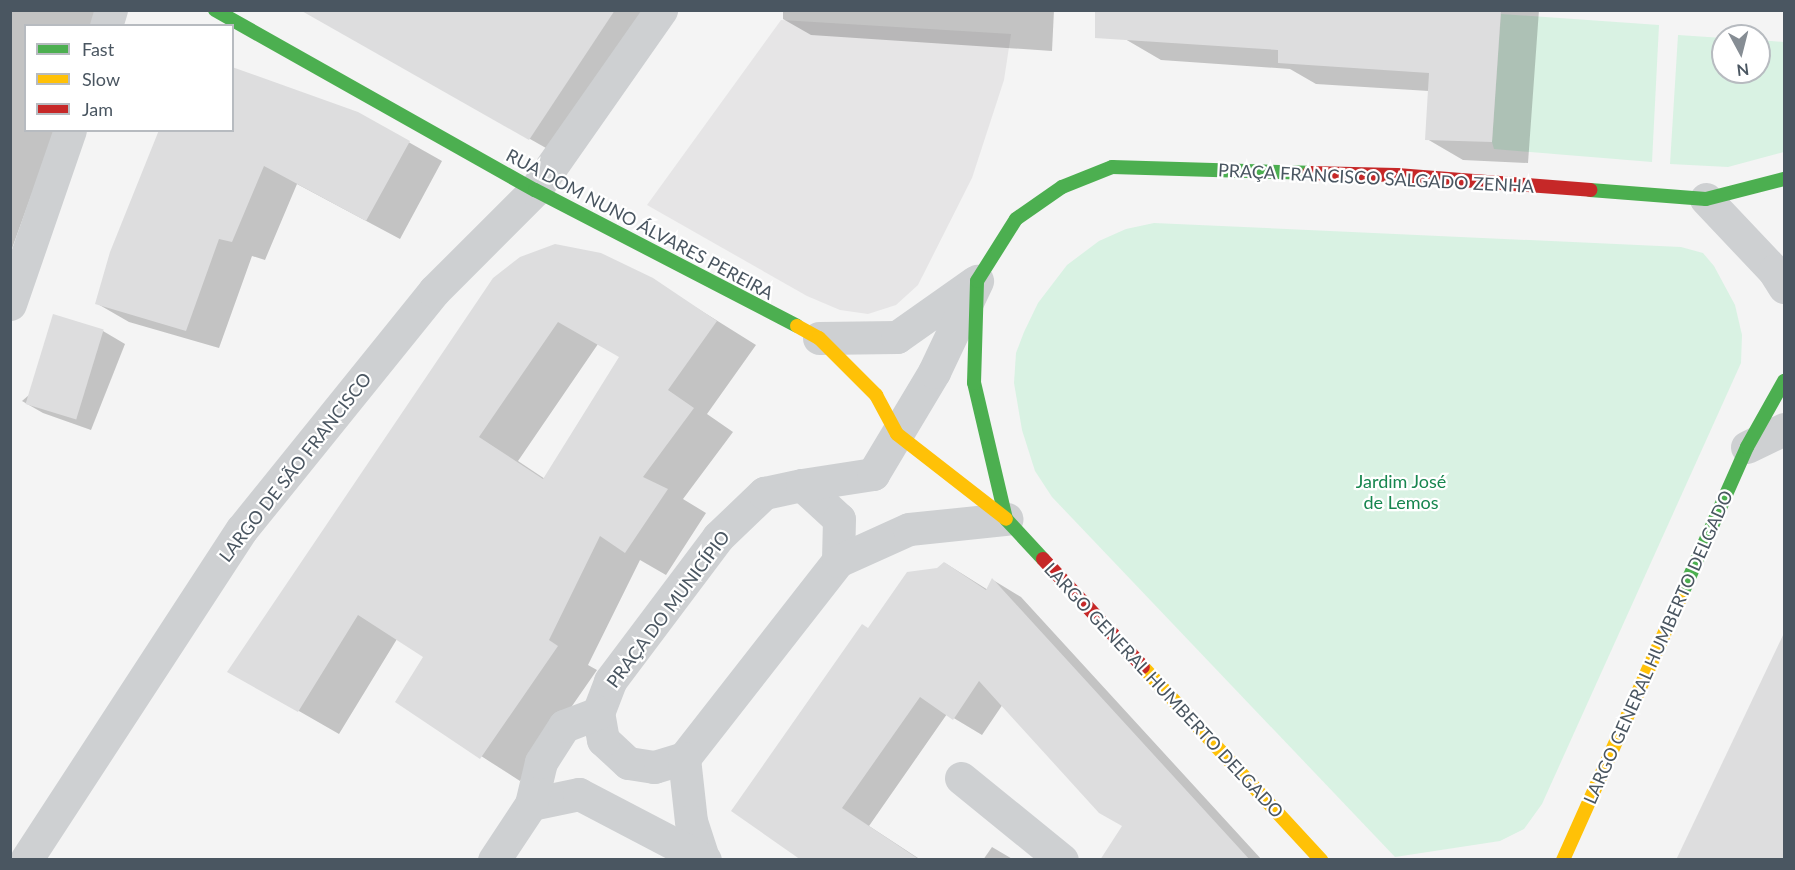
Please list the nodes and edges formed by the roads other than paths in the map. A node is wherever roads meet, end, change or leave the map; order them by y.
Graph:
1 (215, 10) edge
2 (661, 10) edge
3 (69, 132) edge
4 (1785, 179) edge
5 (535, 190) junction
6 (1706, 199) junction
7 (976, 281) junction
8 (1785, 287) edge
9 (10, 304) edge
10 (819, 338) junction
11 (1785, 381) edge
12 (1785, 429) edge
13 (897, 434) junction
14 (1747, 447) junction
15 (802, 485) junction
16 (1006, 519) junction
17 (838, 561) junction
18 (598, 712) junction
19 (684, 758) junction
20 (961, 778) dead end
21 (531, 804) junction
22 (1560, 855) edge
23 (704, 859) edge
24 (26, 860) edge
25 (494, 860) edge
26 (1062, 860) edge
27 (1322, 860) edge

1 - 5 main road, RUA DOM NUNO ÁLVARES PEREIRA
2 - 5 street, LARGO DE SÃO FRANCISCO
3 - 9 street
4 - 6 main road, PRAÇA FRANCISCO SALGADO ZENHA
5 - 10 main road, RUA DOM NUNO ÁLVARES PEREIRA
5 - 24 street, LARGO DE SÃO FRANCISCO
6 - 7 main road, PRAÇA FRANCISCO SALGADO ZENHA
6 - 8 street
7 - 10 street, PRAÇA FRANCISCO SALGADO ZENHA
7 - 13 street, PRAÇA FRANCISCO SALGADO ZENHA
7 - 16 main road
10 - 13 main road, RUA DOM NUNO ÁLVARES PEREIRA
11 - 14 main road, LARGO GENERAL HUMBERTO DELGADO
12 - 14 street
13 - 15 street, PRAÇA FRANCISCO SALGADO ZENHA
13 - 16 main road, RUA DOM NUNO ÁLVARES PEREIRA
14 - 22 main road, LARGO GENERAL HUMBERTO DELGADO
15 - 17 street
15 - 18 street, PRAÇA DO MUNICÍPIO
16 - 17 street
16 - 27 main road, LARGO GENERAL HUMBERTO DELGADO
17 - 19 street
18 - 19 street
18 - 21 street
19 - 23 street
20 - 26 street
21 - 23 street
21 - 25 street

